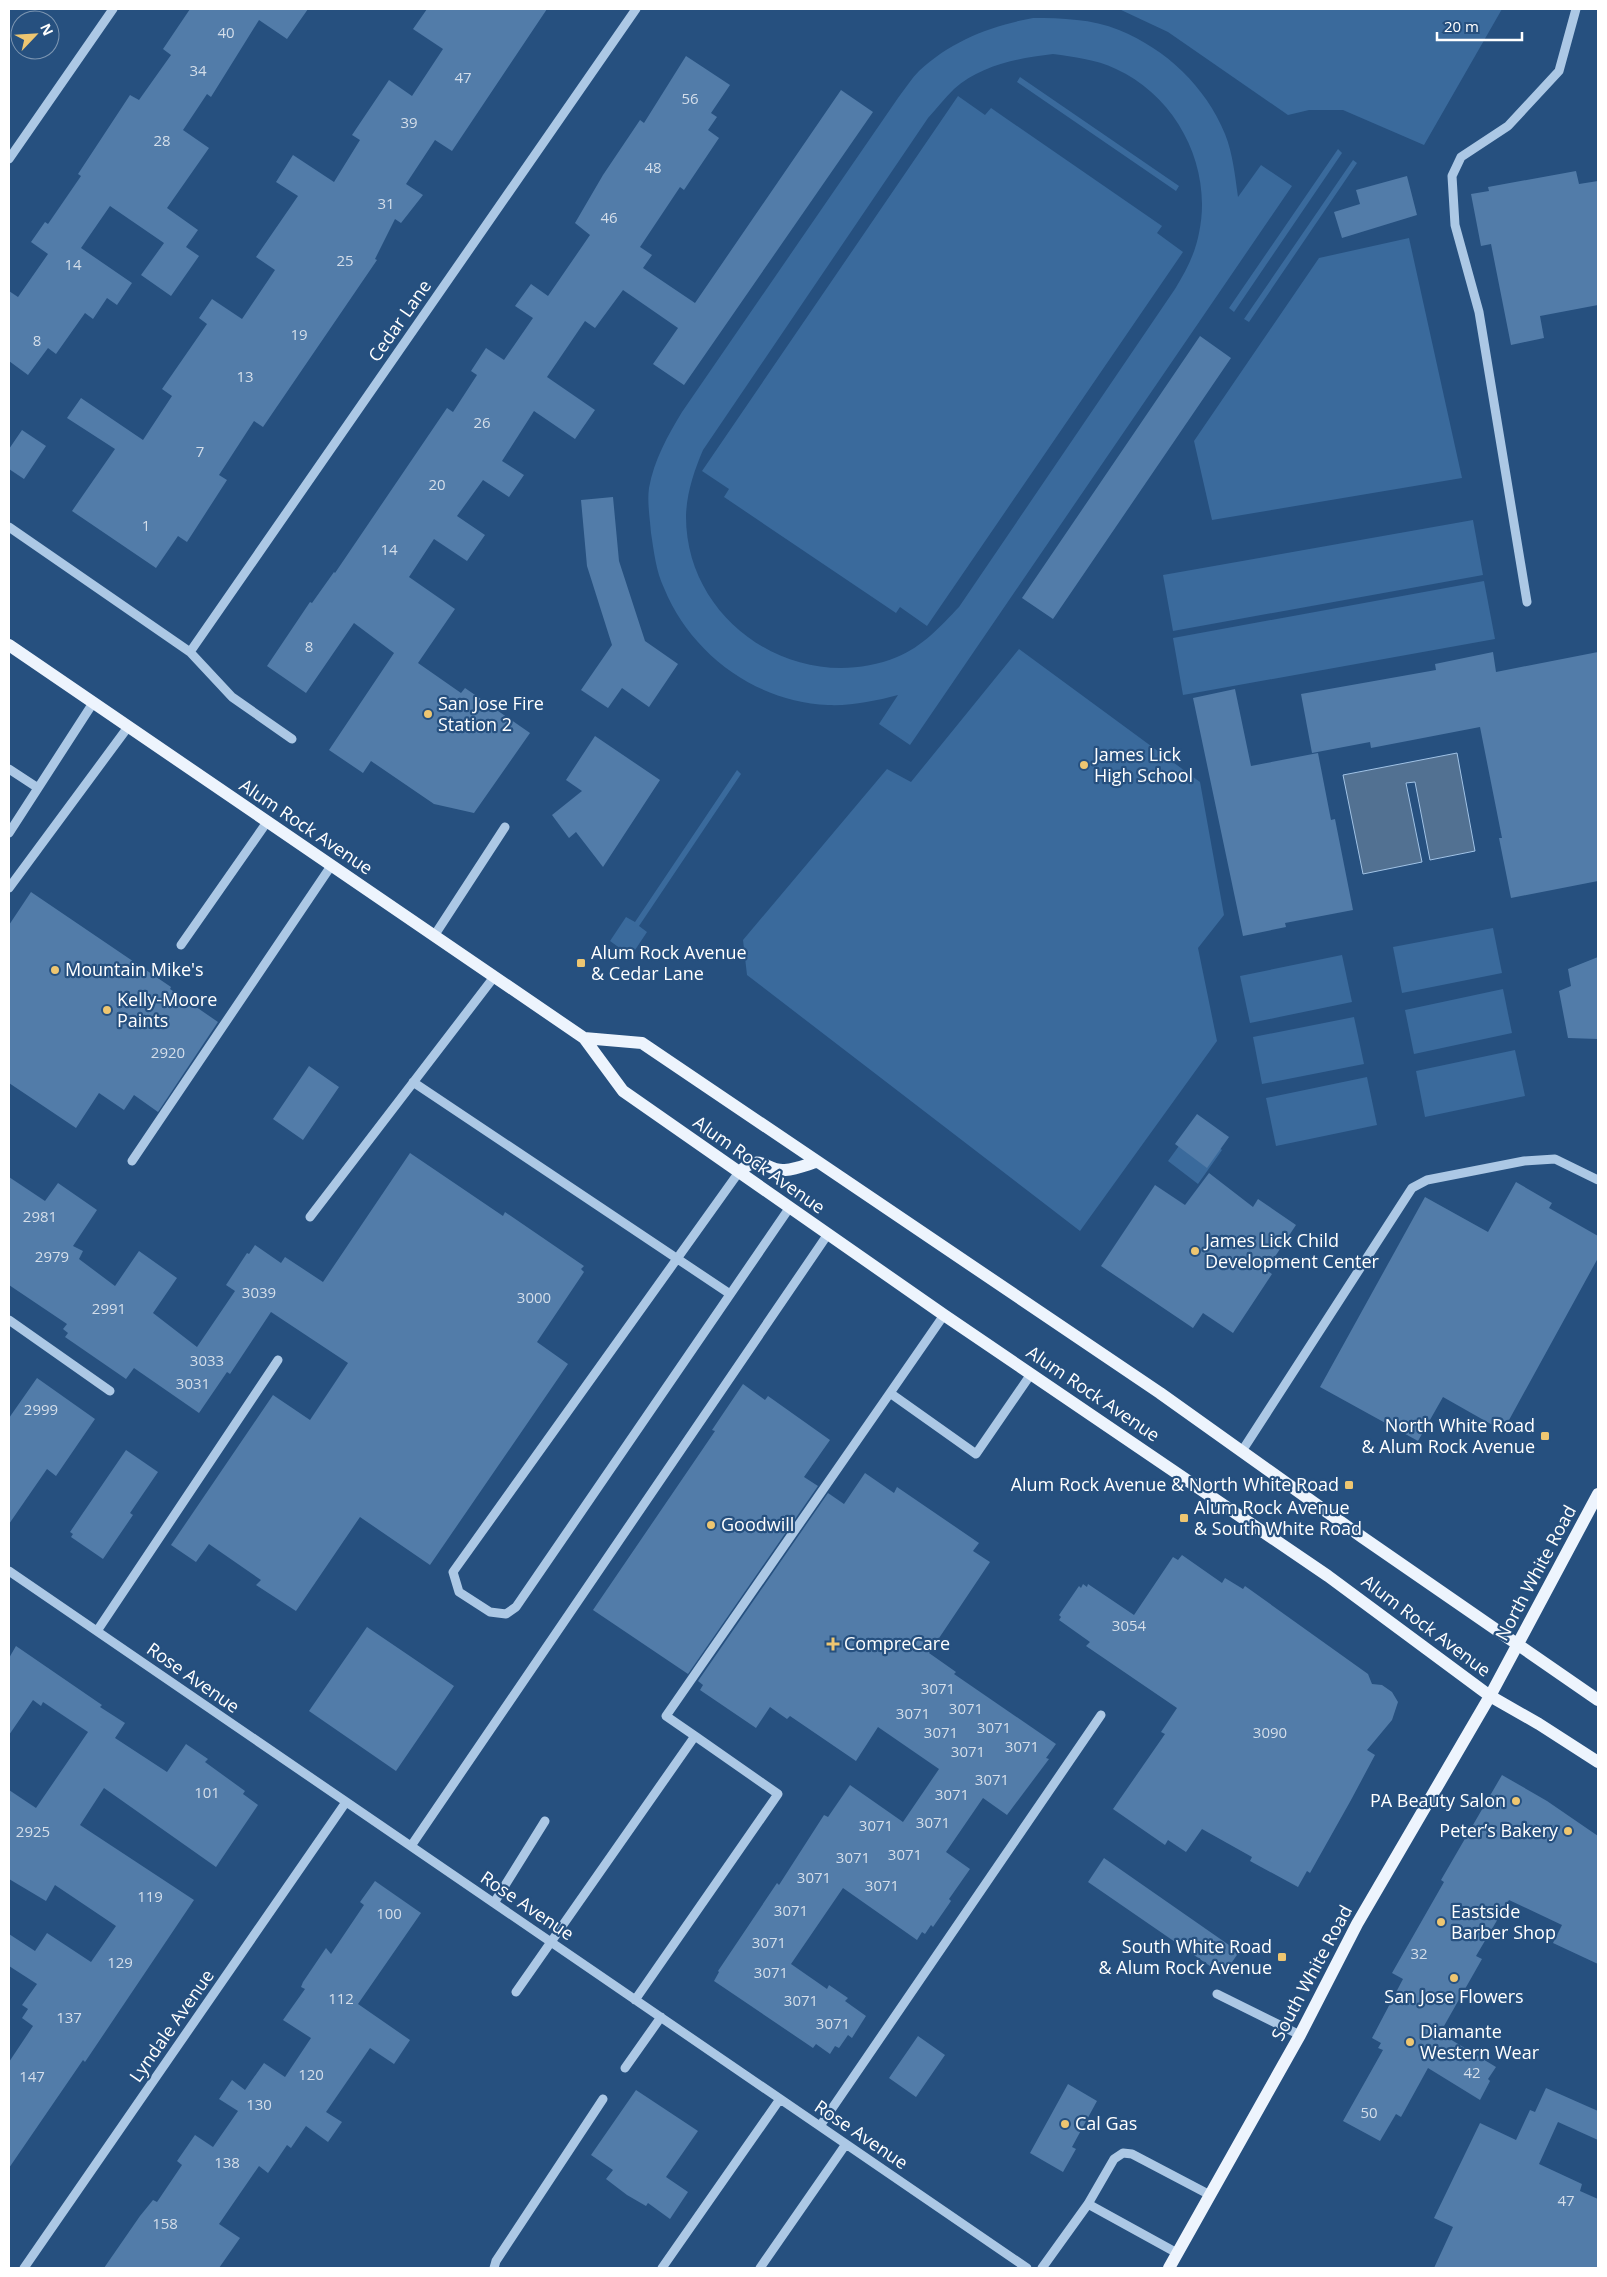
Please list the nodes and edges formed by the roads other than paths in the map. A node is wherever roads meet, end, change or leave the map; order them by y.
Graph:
1 (112, 9) edge
2 (636, 9) edge
3 (1576, 9) edge
4 (9, 159) edge
5 (9, 527) edge
6 (1527, 602) dead end
7 (9, 645) edge
8 (190, 652) junction
9 (93, 703) junction
10 (128, 727) junction
11 (292, 739) dead end
12 (9, 769) edge
13 (38, 788) junction
14 (267, 822) junction
15 (505, 827) dead end
16 (9, 833) edge
17 (331, 866) junction
18 (9, 888) edge
19 (434, 936) junction
20 (181, 945) dead end
21 (494, 977) junction
22 (584, 1038) junction
23 (413, 1082) junction
24 (132, 1161) dead end
25 (816, 1162) junction
26 (739, 1172) junction
27 (1598, 1180) edge
28 (790, 1207) junction
29 (310, 1217) dead end
30 (828, 1234) junction
31 (677, 1259) junction
32 (730, 1294) junction
33 (944, 1315) junction
34 (9, 1320) edge
35 (278, 1360) dead end
36 (1031, 1374) junction
37 (110, 1390) dead end
38 (890, 1393) junction
39 (1242, 1451) junction
40 (1598, 1494) edge
41 (9, 1571) edge
42 (98, 1631) junction
43 (1517, 1645) junction
44 (1490, 1696) junction
45 (1598, 1700) edge
46 (1101, 1716) dead end
47 (695, 1736) junction
48 (1598, 1762) edge
49 (346, 1802) junction
50 (545, 1821) dead end
51 (411, 1846) junction
52 (494, 1903) junction
53 (552, 1943) junction
54 (516, 1992) dead end
55 (1217, 1994) dead end
56 (635, 2000) junction
57 (661, 2017) junction
58 (1300, 2035) junction
59 (625, 2068) dead end
60 (603, 2099) dead end
61 (780, 2099) junction
62 (820, 2126) junction
63 (846, 2144) junction
64 (1210, 2195) junction
65 (1088, 2204) junction
66 (1177, 2253) junction
67 (24, 2268) edge
68 (494, 2268) edge
69 (662, 2268) edge
70 (760, 2268) edge
71 (1027, 2268) edge
72 (1042, 2268) edge
73 (1169, 2268) edge

1 - 4 street
2 - 8 street, Cedar Lane
3 - 6 street
5 - 8 street
7 - 9 main road, Alum Rock Avenue
8 - 11 street
9 - 10 main road, Alum Rock Avenue
9 - 13 street
10 - 14 main road, Alum Rock Avenue
10 - 18 street
12 - 13 street
13 - 16 street
14 - 17 main road, Alum Rock Avenue
14 - 20 street
15 - 19 street
17 - 19 main road, Alum Rock Avenue
17 - 24 street
19 - 21 main road, Alum Rock Avenue
21 - 22 main road, Alum Rock Avenue
21 - 23 street
22 - 25 main road, Alum Rock Avenue
22 - 26 main road, Alum Rock Avenue
23 - 29 street
23 - 31 street
25 - 26 main road
25 - 39 main road, Alum Rock Avenue
26 - 28 main road, Alum Rock Avenue
26 - 31 street
27 - 39 street
28 - 30 main road, Alum Rock Avenue
28 - 32 street
30 - 33 main road, Alum Rock Avenue
30 - 51 street
31 - 32 street
31 - 32 street
33 - 36 main road, Alum Rock Avenue
33 - 38 street
34 - 37 street
35 - 42 street
36 - 38 street
36 - 44 main road, Alum Rock Avenue
38 - 47 street
39 - 43 main road, Alum Rock Avenue
40 - 43 main road, North White Road
41 - 42 street, Rose Avenue
42 - 49 street, Rose Avenue
43 - 44 main road, North White Road
43 - 45 main road, Alum Rock Avenue
44 - 48 main road, Alum Rock Avenue
44 - 58 main road, South White Road
46 - 62 street
47 - 53 street
47 - 56 street
49 - 51 street, Rose Avenue
49 - 67 street, Lyndale Avenue
50 - 52 street
51 - 52 street, Rose Avenue
52 - 53 street, Rose Avenue
53 - 54 street
53 - 56 street, Rose Avenue
55 - 58 street
56 - 57 street, Rose Avenue
57 - 59 street
57 - 61 street, Rose Avenue
58 - 64 main road, South White Road
60 - 68 street
61 - 62 street, Rose Avenue
61 - 69 street
62 - 63 street, Rose Avenue
63 - 70 street
63 - 71 street, Rose Avenue
64 - 65 street
64 - 66 main road, South White Road
65 - 66 street
65 - 72 street
66 - 73 main road, South White Road

